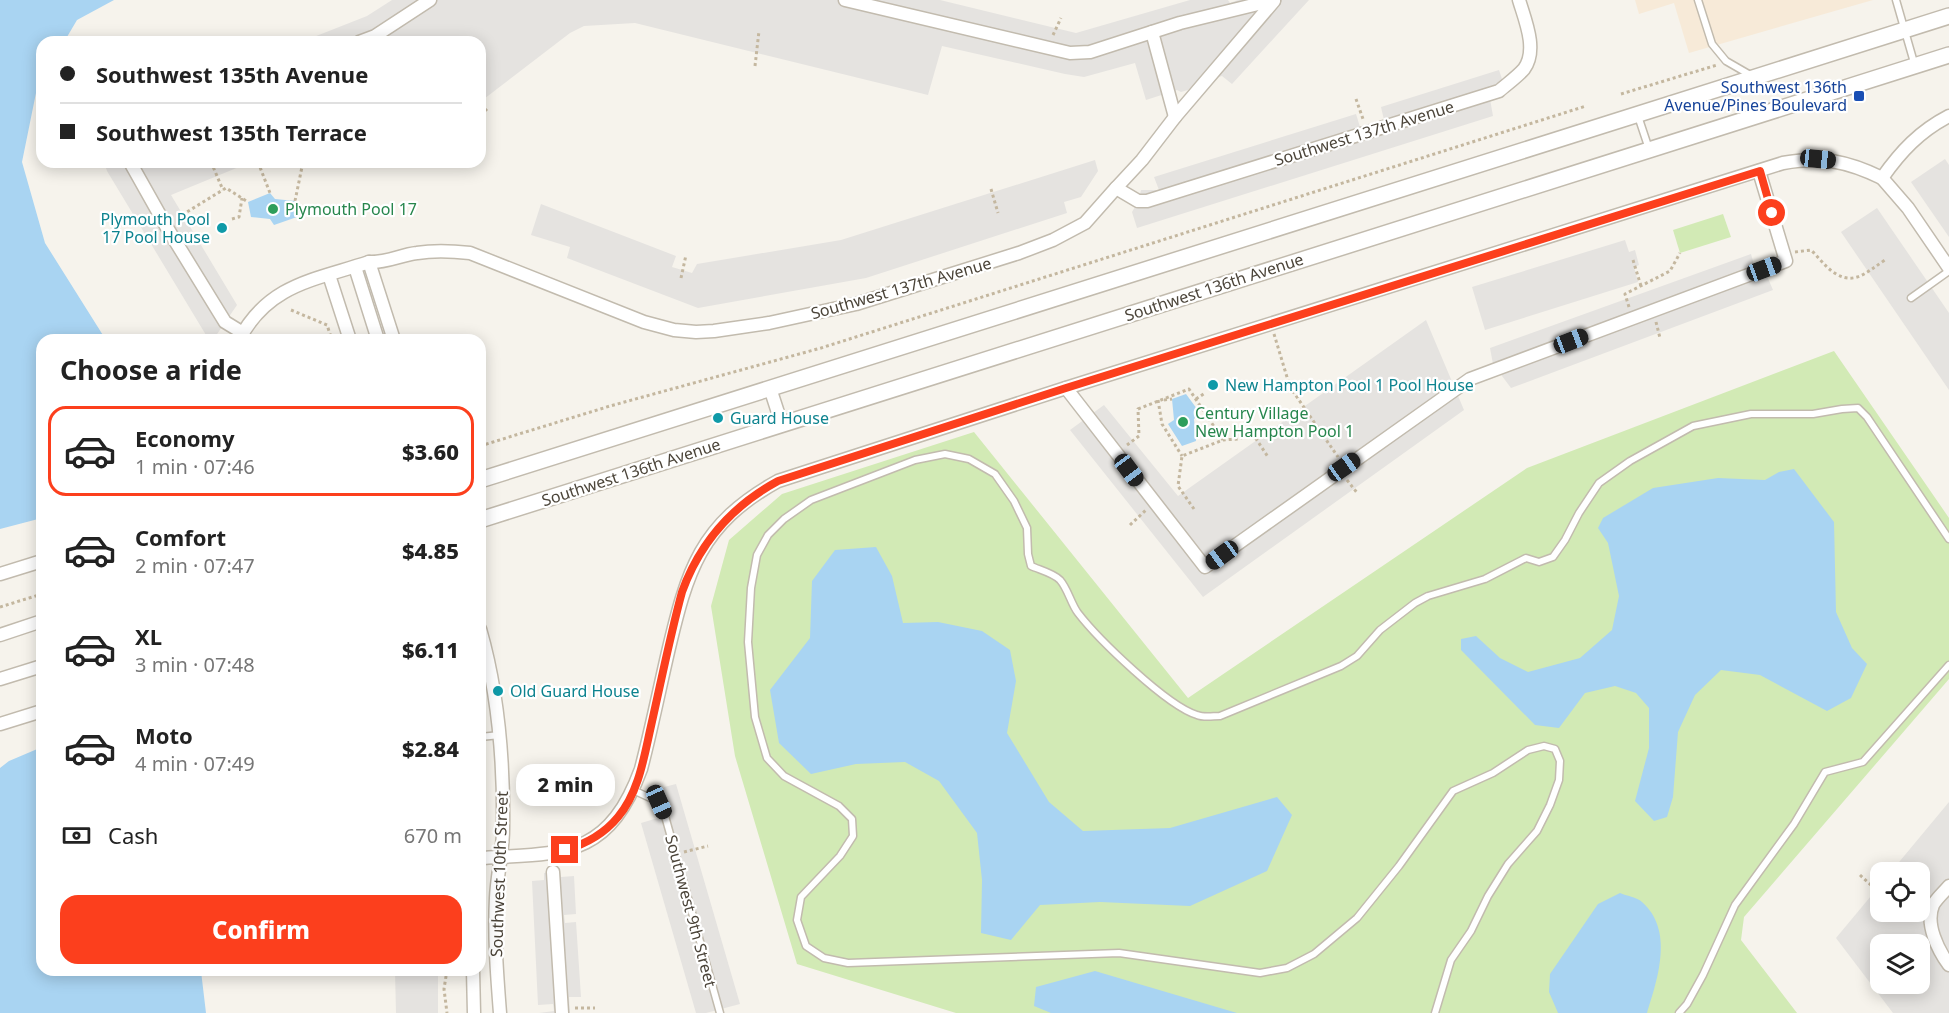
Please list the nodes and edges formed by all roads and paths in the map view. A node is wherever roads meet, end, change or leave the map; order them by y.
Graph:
1 (430, 0) edge
2 (845, 0) edge
3 (1274, 0) edge
4 (1519, 0) edge
5 (1698, 0) edge
6 (1896, 0) edge
7 (1949, 16) edge
8 (1061, 18) dead end
9 (1905, 30) junction
10 (759, 31) dead end
11 (1152, 32) junction
12 (375, 36) edge
13 (1047, 48) junction
14 (1949, 55) edge
15 (1719, 65) dead end
16 (755, 66) dead end
17 (1915, 66) junction
18 (1755, 77) junction
19 (1621, 94) dead end
20 (1356, 99) dead end
21 (1586, 105) dead end
22 (1637, 115) junction
23 (1949, 116) edge
24 (1175, 117) junction
25 (1367, 132) junction
26 (1649, 150) junction
27 (133, 168) edge
28 (214, 168) edge
29 (260, 168) edge
30 (302, 168) edge
31 (1760, 171) junction
32 (1882, 178) junction
33 (1116, 188) junction
34 (991, 189) dead end
35 (223, 190) junction
36 (270, 193) dead end
37 (242, 198) junction
38 (295, 201) dead end
39 (248, 202) dead end
40 (998, 213) dead end
41 (232, 219) dead end
42 (166, 226) junction
43 (1680, 253) dead end
44 (686, 255) dead end
45 (1785, 255) junction
46 (1633, 260) dead end
47 (1886, 260) dead end
48 (369, 262) junction
49 (355, 267) junction
50 (1949, 269) edge
51 (329, 275) junction
52 (681, 278) dead end
53 (1641, 286) junction
54 (1911, 297) dead end
55 (291, 310) dead end
56 (1632, 318) junction
57 (1271, 324) junction
58 (238, 334) edge
59 (243, 334) edge
60 (330, 334) edge
61 (348, 334) edge
62 (376, 334) edge
63 (392, 334) edge
64 (770, 388) junction
65 (1066, 388) junction
66 (1205, 393) dead end
67 (1172, 399) dead end
68 (1196, 399) junction
69 (1158, 400) junction
70 (782, 425) junction
71 (1223, 440) junction
72 (486, 444) edge
73 (1116, 454) junction
74 (1182, 456) junction
75 (1268, 458) dead end
76 (1344, 467) junction
77 (486, 478) edge
78 (1154, 502) junction
79 (1194, 509) dead end
80 (486, 518) edge
81 (1130, 525) dead end
82 (1949, 539) edge
83 (36, 563) edge
84 (0, 574) edge
85 (36, 596) edge
86 (0, 608) edge
87 (36, 623) edge
88 (0, 634) edge
89 (486, 663) edge
90 (1949, 664) edge
91 (36, 668) edge
92 (0, 679) edge
93 (36, 713) edge
94 (0, 724) edge
95 (501, 735) junction
96 (486, 736) edge
97 (633, 790) junction
98 (708, 846) dead end
99 (676, 855) junction
100 (500, 857) junction
101 (486, 858) edge
102 (554, 872) dead end
103 (1860, 875) dead end
104 (1870, 884) edge
105 (1949, 886) edge
106 (1949, 965) edge
107 (446, 976) edge
108 (473, 976) edge
109 (595, 1008) dead end
110 (562, 1010) edge
111 (447, 1013) edge
112 (474, 1013) edge
113 (500, 1013) edge
114 (720, 1013) edge
115 (1435, 1013) edge
116 (1679, 1013) edge

1 - 12 street
2 - 13 street
3 - 11 street
3 - 24 street
4 - 25 street, Southwest 137th Avenue
5 - 18 lane
6 - 9 lane
7 - 9 street
8 - 13 path
9 - 17 lane
9 - 18 street
10 - 16 path
11 - 13 street
11 - 24 street
14 - 17 street, Southwest 136th Avenue
15 - 19 path
17 - 26 street, Southwest 136th Avenue
18 - 22 street
20 - 25 path
21 - 72 path
22 - 26 lane
22 - 64 street
23 - 32 street
24 - 33 street
25 - 33 street, Southwest 137th Avenue
26 - 70 street, Southwest 136th Avenue
27 - 42 street
28 - 35 path
29 - 36 path
30 - 38 path
31 - 32 street
31 - 45 street
31 - 57 street
32 - 50 street
33 - 48 street, Southwest 137th Avenue
34 - 40 path
35 - 37 path
35 - 42 path
37 - 39 path
37 - 41 path
42 - 58 street
43 - 53 path
44 - 52 path
45 - 47 path
45 - 56 street
46 - 53 path
48 - 49 street, Southwest 137th Avenue
48 - 63 street
49 - 51 street, Southwest 137th Avenue
49 - 62 street
50 - 54 lane
51 - 59 street, Southwest 137th Avenue
51 - 61 street
53 - 56 path
55 - 60 path
56 - 76 street
57 - 65 street
57 - 76 path
64 - 70 street
64 - 77 street
65 - 73 street
65 - 97 street
66 - 68 path
67 - 69 path
68 - 69 path
68 - 71 path
69 - 73 path
69 - 74 path
70 - 80 street, Southwest 136th Avenue
71 - 74 path
71 - 75 path
73 - 78 street
74 - 79 path
76 - 78 street
78 - 81 path
82 - 115 lane
83 - 84 street
85 - 86 path
87 - 88 street
89 - 95 street, Southwest 10th Street
90 - 116 lane
91 - 92 street
93 - 94 street
95 - 96 lane
95 - 100 street, Southwest 10th Street
97 - 99 lane, Southwest 9th Street
97 - 100 street
98 - 99 path
99 - 114 lane, Southwest 9th Street
100 - 101 street
100 - 113 street, Southwest 10th Street
102 - 110 street
103 - 104 path
105 - 106 street
107 - 111 path
108 - 112 street, Southwest 10th Street
109 - 110 path

